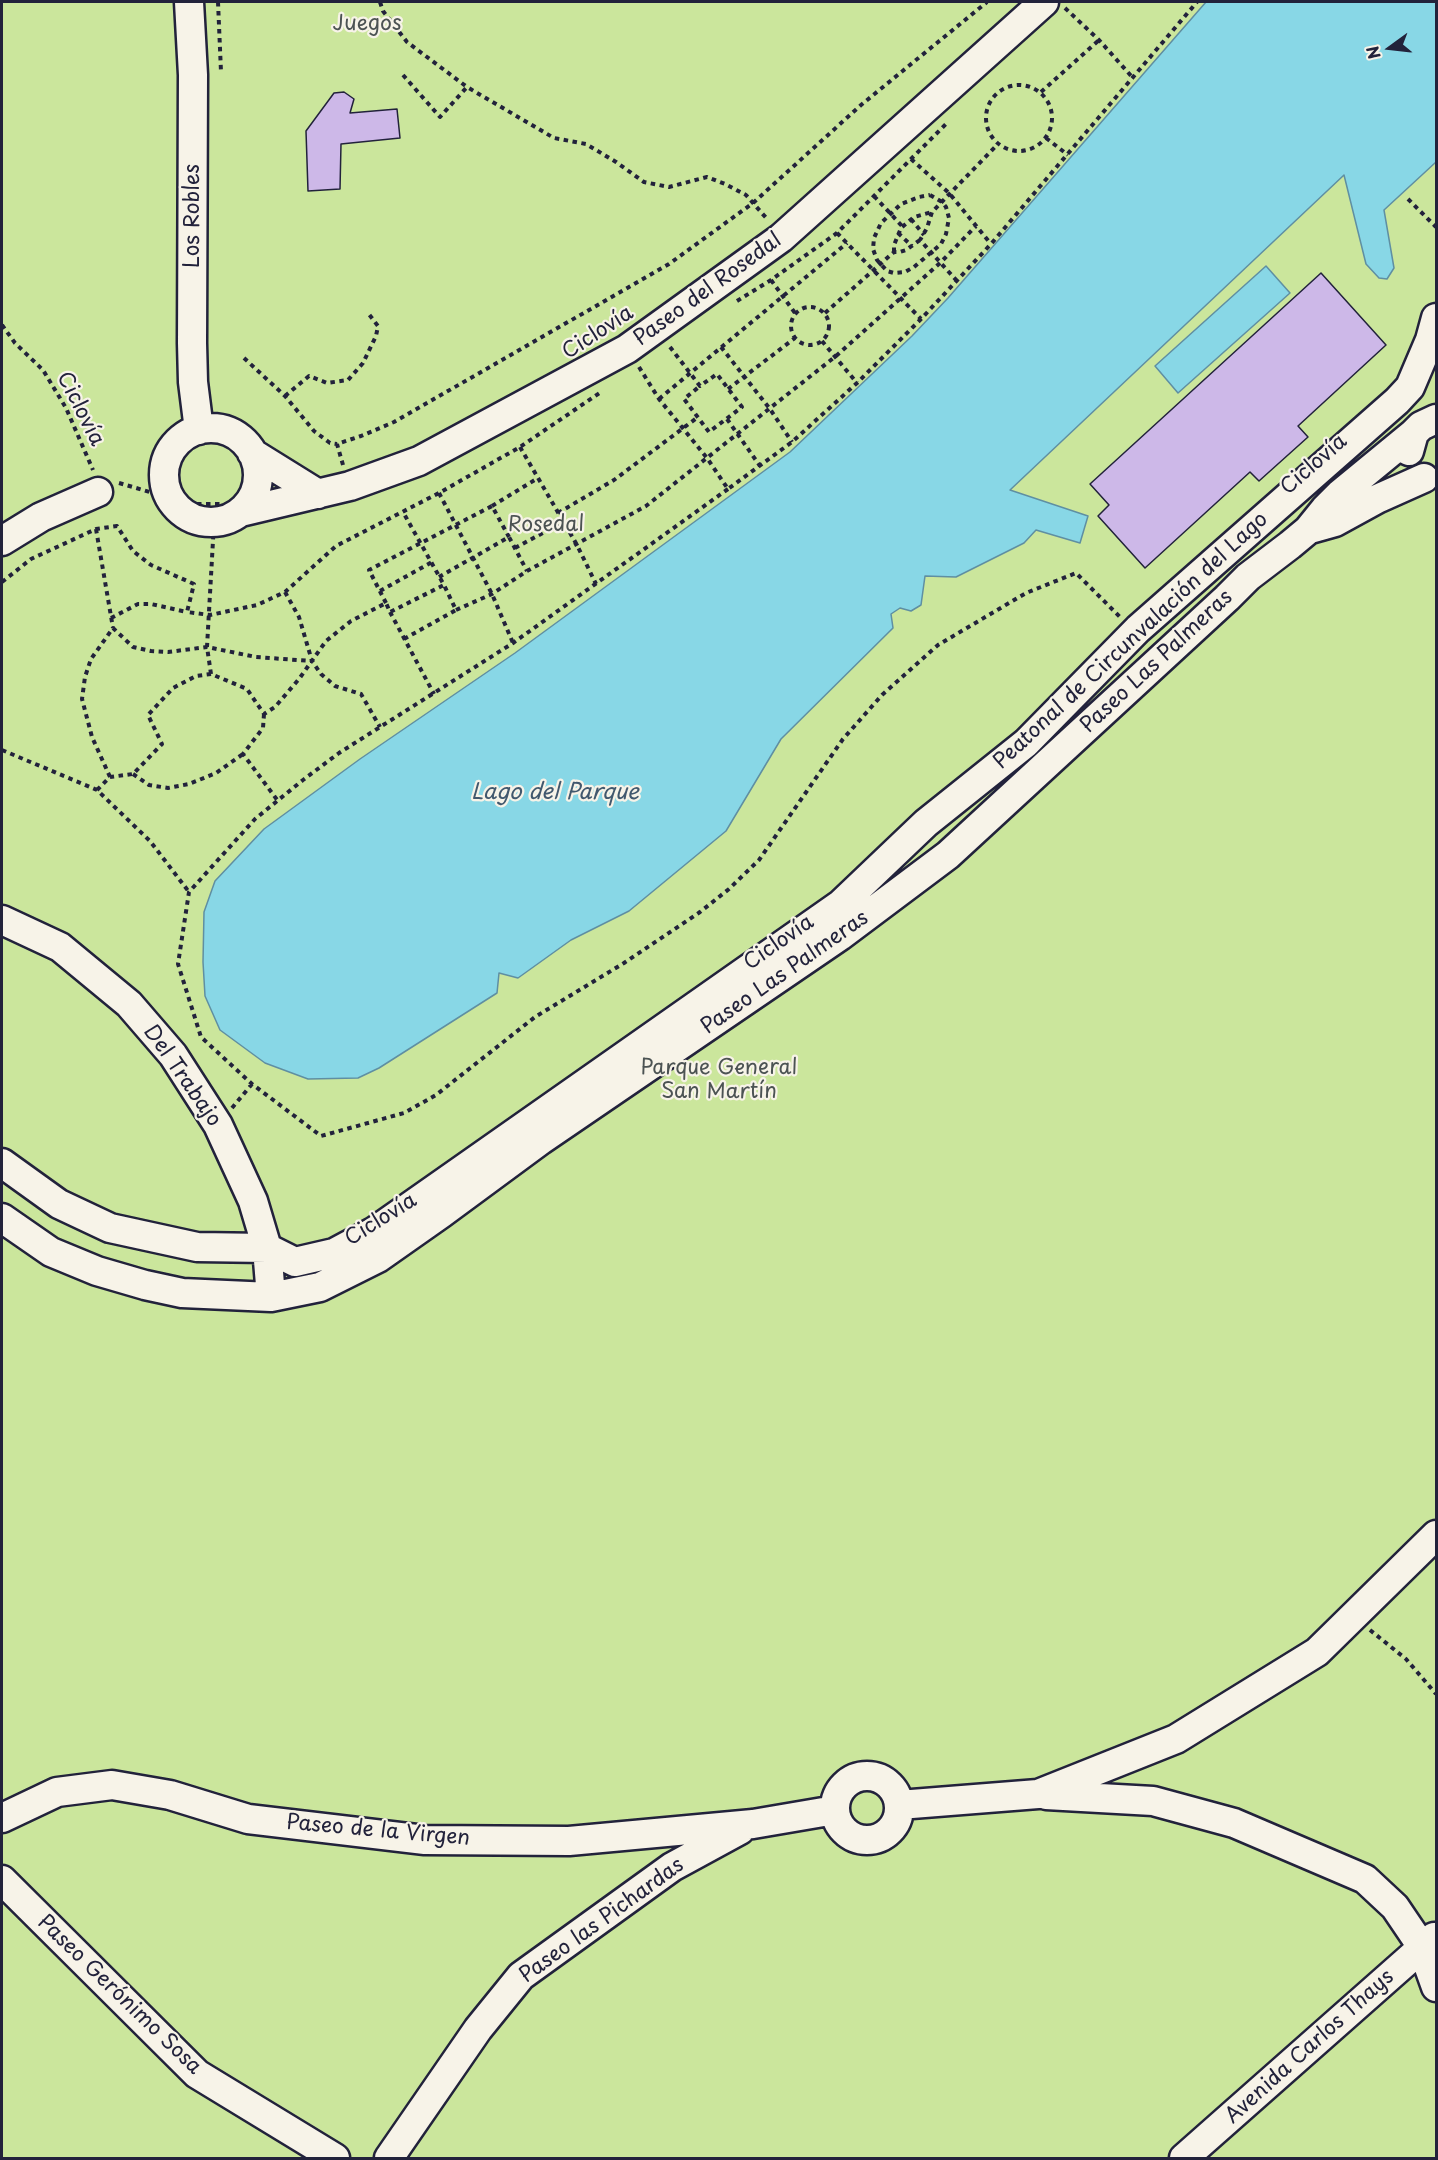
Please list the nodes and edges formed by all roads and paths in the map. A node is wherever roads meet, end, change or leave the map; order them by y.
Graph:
1 (189, 2) edge
2 (218, 2) edge
3 (380, 2) edge
4 (987, 2) edge
5 (1044, 2) edge
6 (1197, 2) edge
7 (1099, 40) dead end
8 (221, 72) dead end
9 (403, 75) dead end
10 (467, 87) junction
11 (1041, 93) junction
12 (1046, 138) junction
13 (998, 144) junction
14 (1068, 155) junction
15 (911, 159) dead end
16 (949, 194) junction
17 (874, 196) dead end
18 (1408, 199) dead end
19 (753, 202) junction
20 (942, 202) junction
21 (932, 212) junction
22 (891, 213) junction
23 (911, 219) junction
24 (902, 226) junction
25 (976, 226) junction
26 (1437, 226) edge
27 (837, 233) dead end
28 (898, 233) junction
29 (924, 234) junction
30 (781, 238) junction
31 (920, 240) junction
32 (847, 243) junction
33 (991, 243) junction
34 (912, 246) junction
35 (894, 252) junction
36 (932, 252) junction
37 (941, 262) junction
38 (880, 265) junction
39 (874, 271) junction
40 (771, 280) dead end
41 (957, 281) junction
42 (783, 296) junction
43 (900, 298) junction
44 (795, 313) junction
45 (825, 313) junction
46 (368, 314) dead end
47 (921, 320) junction
48 (2, 325) edge
49 (1433, 329) edge
50 (795, 338) junction
51 (822, 341) junction
52 (669, 344) dead end
53 (721, 347) junction
54 (627, 350) junction
55 (836, 356) junction
56 (244, 358) dead end
57 (690, 373) junction
58 (744, 377) junction
59 (857, 383) junction
60 (700, 386) junction
61 (728, 389) junction
62 (285, 396) junction
63 (659, 399) junction
64 (770, 409) junction
65 (698, 417) junction
66 (726, 419) junction
67 (1425, 426) edge
68 (684, 429) junction
69 (199, 430) junction
70 (738, 434) junction
71 (792, 442) junction
72 (337, 444) junction
73 (520, 447) dead end
74 (252, 453) junction
75 (707, 458) junction
76 (760, 466) junction
77 (538, 478) junction
78 (1430, 480) edge
79 (350, 486) junction
80 (98, 489) junction
81 (728, 489) junction
82 (439, 493) dead end
83 (1341, 493) junction
84 (318, 495) junction
85 (170, 497) junction
86 (246, 505) junction
87 (492, 506) junction
88 (403, 512) dead end
89 (558, 513) junction
90 (563, 522) junction
91 (214, 523) junction
92 (455, 526) junction
93 (96, 529) junction
94 (1308, 530) junction
95 (509, 537) junction
96 (2, 542) edge
97 (422, 543) junction
98 (577, 545) junction
99 (336, 546) dead end
100 (515, 548) junction
101 (472, 559) junction
102 (432, 562) junction
103 (527, 571) junction
104 (439, 577) junction
105 (1248, 577) junction
106 (2, 582) edge
107 (596, 584) junction
108 (444, 585) junction
109 (380, 591) junction
110 (285, 592) junction
111 (492, 594) junction
112 (386, 603) junction
113 (456, 610) junction
114 (188, 612) junction
115 (390, 612) junction
116 (210, 615) junction
117 (111, 618) junction
118 (113, 628) junction
119 (1138, 629) junction
120 (404, 639) junction
121 (513, 643) junction
122 (207, 647) junction
123 (312, 661) junction
124 (211, 674) junction
125 (434, 694) junction
126 (264, 714) junction
127 (380, 727) junction
128 (2, 750) edge
129 (243, 754) junction
130 (133, 774) junction
131 (110, 777) junction
132 (97, 790) junction
133 (278, 801) junction
134 (189, 892) junction
135 (2, 920) edge
136 (2, 1164) edge
137 (2, 1218) edge
138 (267, 1248) junction
139 (271, 1297) junction
140 (1437, 1535) edge
141 (1351, 1619) junction
142 (1437, 1694) edge
143 (1038, 1794) junction
144 (899, 1805) junction
145 (835, 1810) junction
146 (2, 1818) edge
147 (753, 1824) junction
148 (2, 1880) edge
149 (1429, 1941) edge
150 (1437, 1987) edge
151 (335, 2158) edge
152 (389, 2158) edge
153 (1184, 2158) edge

1 - 69 street, Los Robles
2 - 8 path
3 - 10 path
4 - 19 path
5 - 30 street, Paseo del Rosedal
6 - 14 path
7 - 11 path
9 - 10 path
10 - 19 path
11 - 12 path
11 - 13 path
12 - 13 path
12 - 14 path
13 - 16 path
14 - 33 path
15 - 16 path
16 - 20 path
16 - 25 path
17 - 22 path
18 - 26 path
19 - 30 path
19 - 72 path
20 - 21 path
20 - 22 path
20 - 36 path
21 - 23 path
21 - 29 path
22 - 24 path
22 - 38 path
23 - 24 path
23 - 29 path
24 - 28 path
25 - 33 path
25 - 37 path
27 - 32 path
28 - 34 path
28 - 35 path
29 - 31 path
30 - 54 street, Paseo del Rosedal
31 - 34 path
31 - 36 path
32 - 39 path
32 - 42 path
33 - 41 path
34 - 35 path
35 - 38 path
36 - 37 path
36 - 38 path
37 - 41 path
37 - 43 path
38 - 39 path
39 - 43 path
39 - 45 path
40 - 42 path
41 - 47 path
42 - 44 path
42 - 53 path
43 - 47 path
43 - 55 path
44 - 45 path
44 - 50 path
45 - 51 path
46 - 62 path
47 - 59 path
48 - 80 path, Ciclovía
49 - 119 street, Peatonal de Circunvalación del Lago
50 - 51 path
50 - 58 path
51 - 55 path
52 - 57 path
53 - 57 path
53 - 58 path
54 - 63 path
54 - 79 street, Paseo del Rosedal
55 - 59 path
55 - 64 path
56 - 62 path
57 - 60 path
57 - 63 path
58 - 61 path
58 - 64 path
59 - 71 path
60 - 61 path
60 - 65 path
61 - 66 path
62 - 72 path
63 - 68 path
64 - 70 path
64 - 71 path
65 - 66 path
65 - 68 path
66 - 70 path
67 - 78 street
67 - 83 street
68 - 75 path
68 - 89 path
69 - 74 street
69 - 85 street
70 - 75 path
70 - 76 path
71 - 76 path
72 - 79 path
73 - 77 path
74 - 84 street
74 - 86 street
75 - 81 path
75 - 98 path
76 - 81 path
77 - 87 path
77 - 89 path
78 - 94 street
79 - 84 street, Paseo del Rosedal
80 - 85 path
80 - 96 street
81 - 107 path
82 - 92 path
83 - 94 street
83 - 105 street
84 - 86 street, Paseo del Rosedal
85 - 86 path
85 - 91 street
86 - 91 street, Paseo del Rosedal
87 - 92 path
87 - 95 path
88 - 97 path
89 - 90 path
90 - 98 path
90 - 100 path
91 - 116 path
92 - 97 path
92 - 101 path
93 - 106 path
93 - 114 path
93 - 117 path
94 - 105 street, Paseo Las Palmeras
95 - 100 path
95 - 101 path
97 - 102 path
97 - 109 path
98 - 103 path
98 - 107 path
99 - 110 path
100 - 103 path
101 - 104 path
101 - 111 path
102 - 104 path
102 - 109 path
103 - 111 path
104 - 108 path
105 - 139 street, Paseo Las Palmeras
107 - 121 path
108 - 113 path
108 - 115 path
109 - 112 path
110 - 116 path
110 - 123 path
111 - 113 path
111 - 121 path
112 - 115 path
112 - 123 path
113 - 120 path
114 - 116 path
114 - 117 path
115 - 120 path
116 - 122 path
117 - 118 path
118 - 122 path
118 - 131 path
119 - 134 path
119 - 138 street, Peatonal de Circunvalación del Lago
120 - 125 path
121 - 125 path
122 - 123 path
122 - 124 path
123 - 126 path
123 - 127 path
124 - 126 path
124 - 130 path
125 - 127 path
126 - 129 path
127 - 133 path
128 - 132 path
129 - 130 path
129 - 133 path
130 - 131 path
131 - 132 path
132 - 134 path
133 - 134 path
135 - 138 street, Del Trabajo
136 - 138 street, Peatonal de Circunvalación del Lago
137 - 139 street, Paseo Las Palmeras
138 - 139 street, Del Trabajo
140 - 141 street
141 - 142 path
141 - 143 street
143 - 144 street
143 - 149 street
144 - 145 street
144 - 145 street
145 - 147 street, Paseo de la Virgen
146 - 147 street, Paseo de la Virgen
147 - 152 street, Paseo las Pichardas
148 - 151 street, Paseo Gerónimo Sosa
149 - 150 street
149 - 153 street, Avenida Carlos Thays

